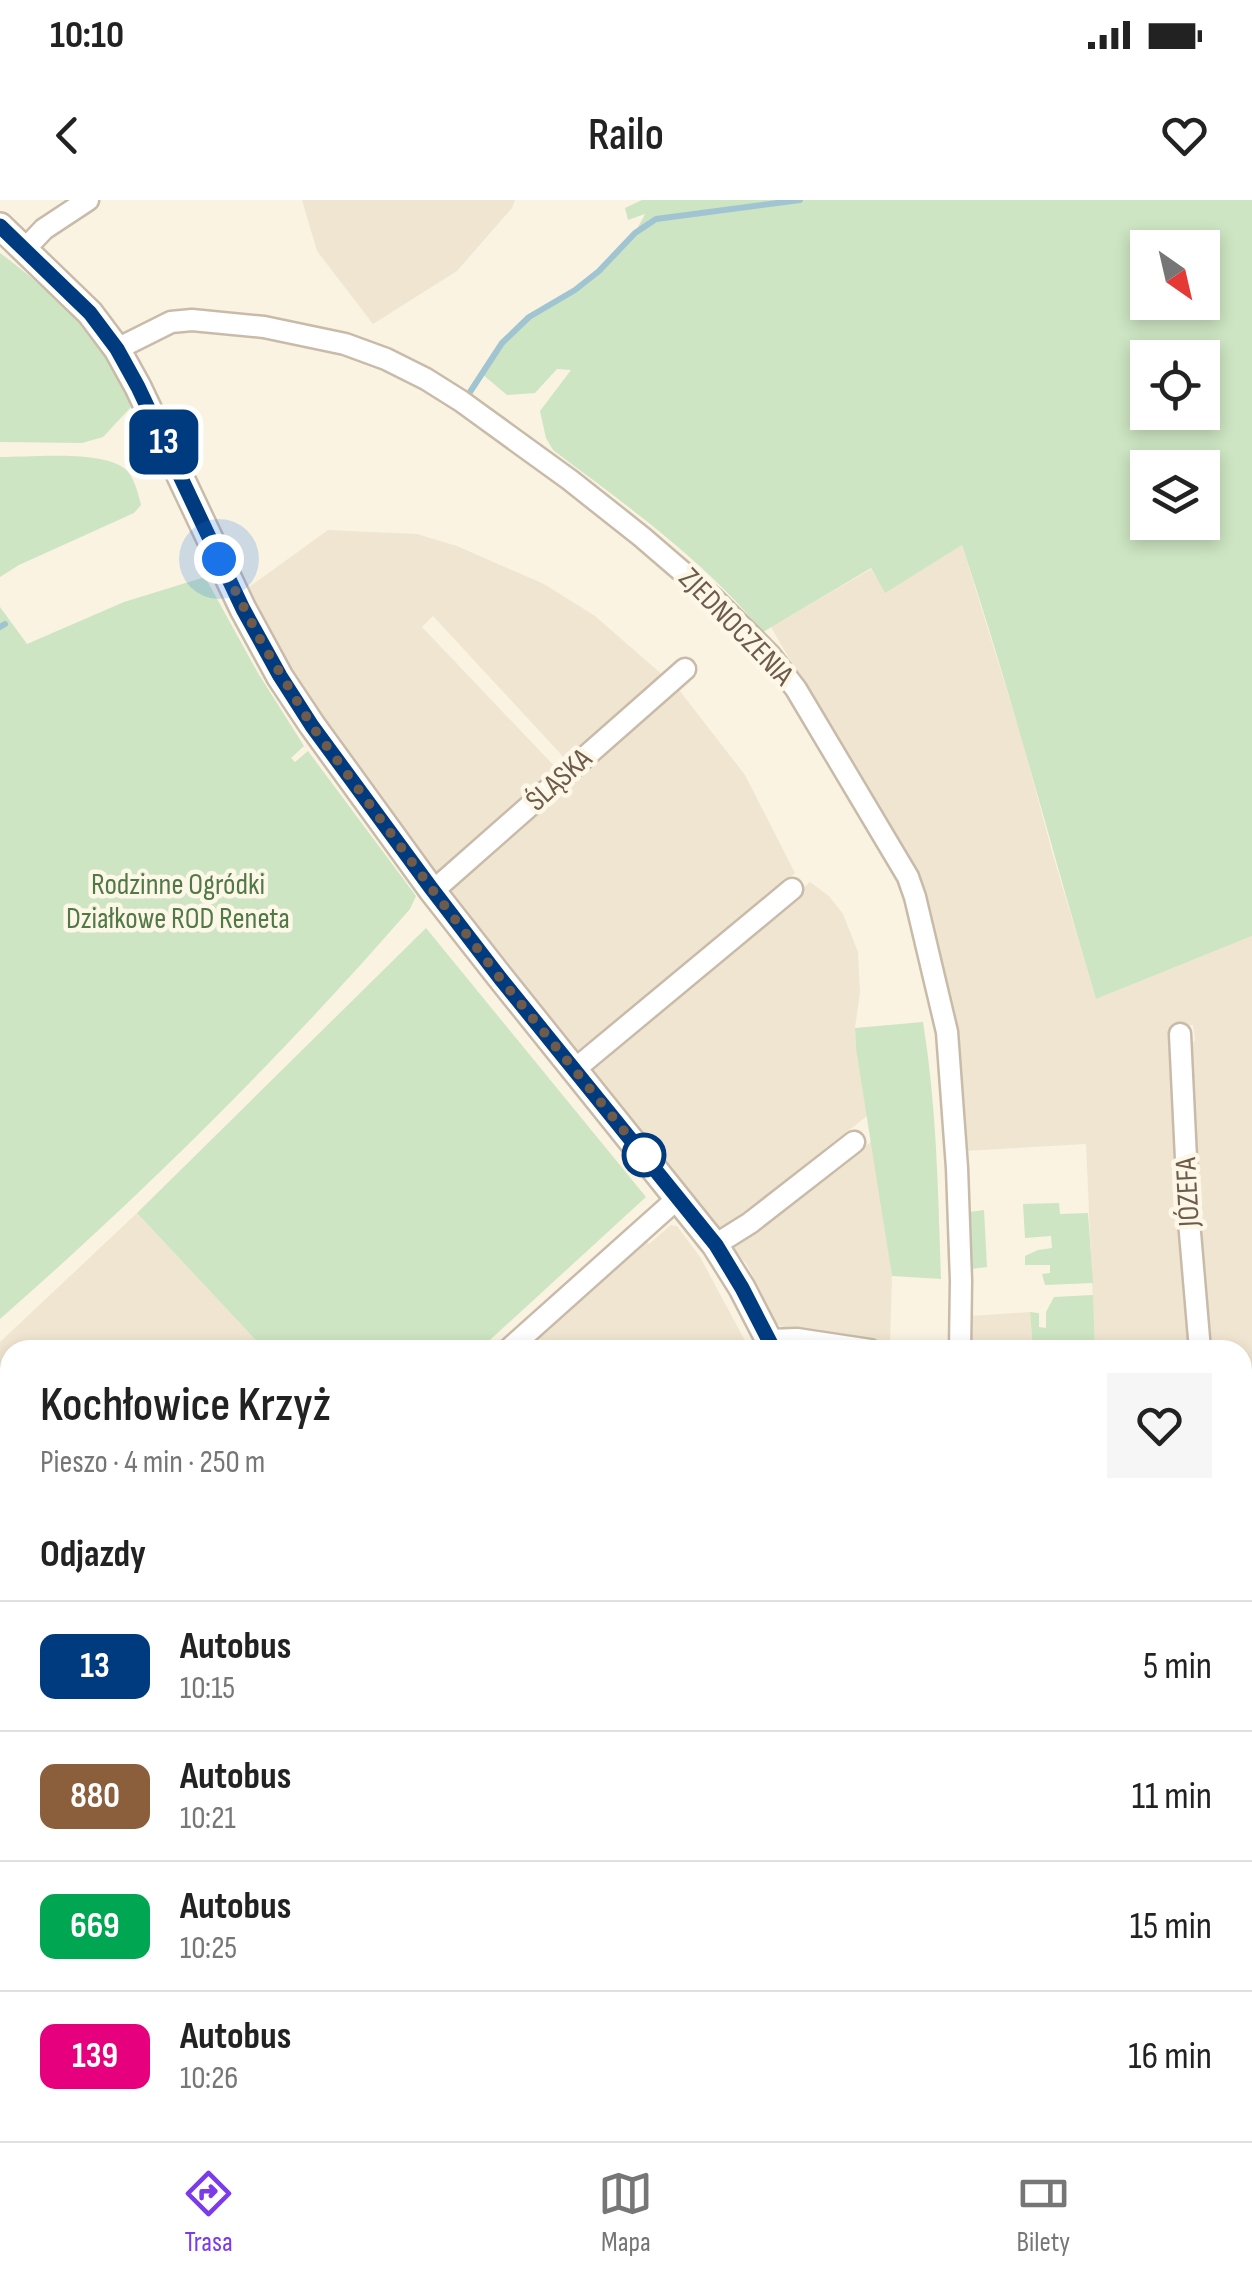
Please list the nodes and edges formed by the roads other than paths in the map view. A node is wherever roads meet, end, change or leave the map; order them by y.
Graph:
1 (88, 200) edge
2 (0, 226) edge
3 (24, 249) junction
4 (117, 349) junction
5 (686, 669) dead end
6 (792, 889) dead end
7 (433, 891) junction
8 (1180, 1034) dead end
9 (574, 1070) junction
10 (854, 1142) dead end
11 (678, 1198) junction
12 (716, 1245) junction
13 (519, 1340) edge
14 (769, 1340) edge
15 (960, 1340) edge
16 (1199, 1340) edge

1 - 3 street
2 - 3 street
3 - 4 street
4 - 7 street
4 - 15 street, ZJEDNOCZENIA
5 - 7 street, ŚLĄSKA
6 - 9 street
7 - 9 street
8 - 16 street, JÓZEFA
9 - 11 street
10 - 12 street
11 - 12 street
11 - 13 street
12 - 14 street

